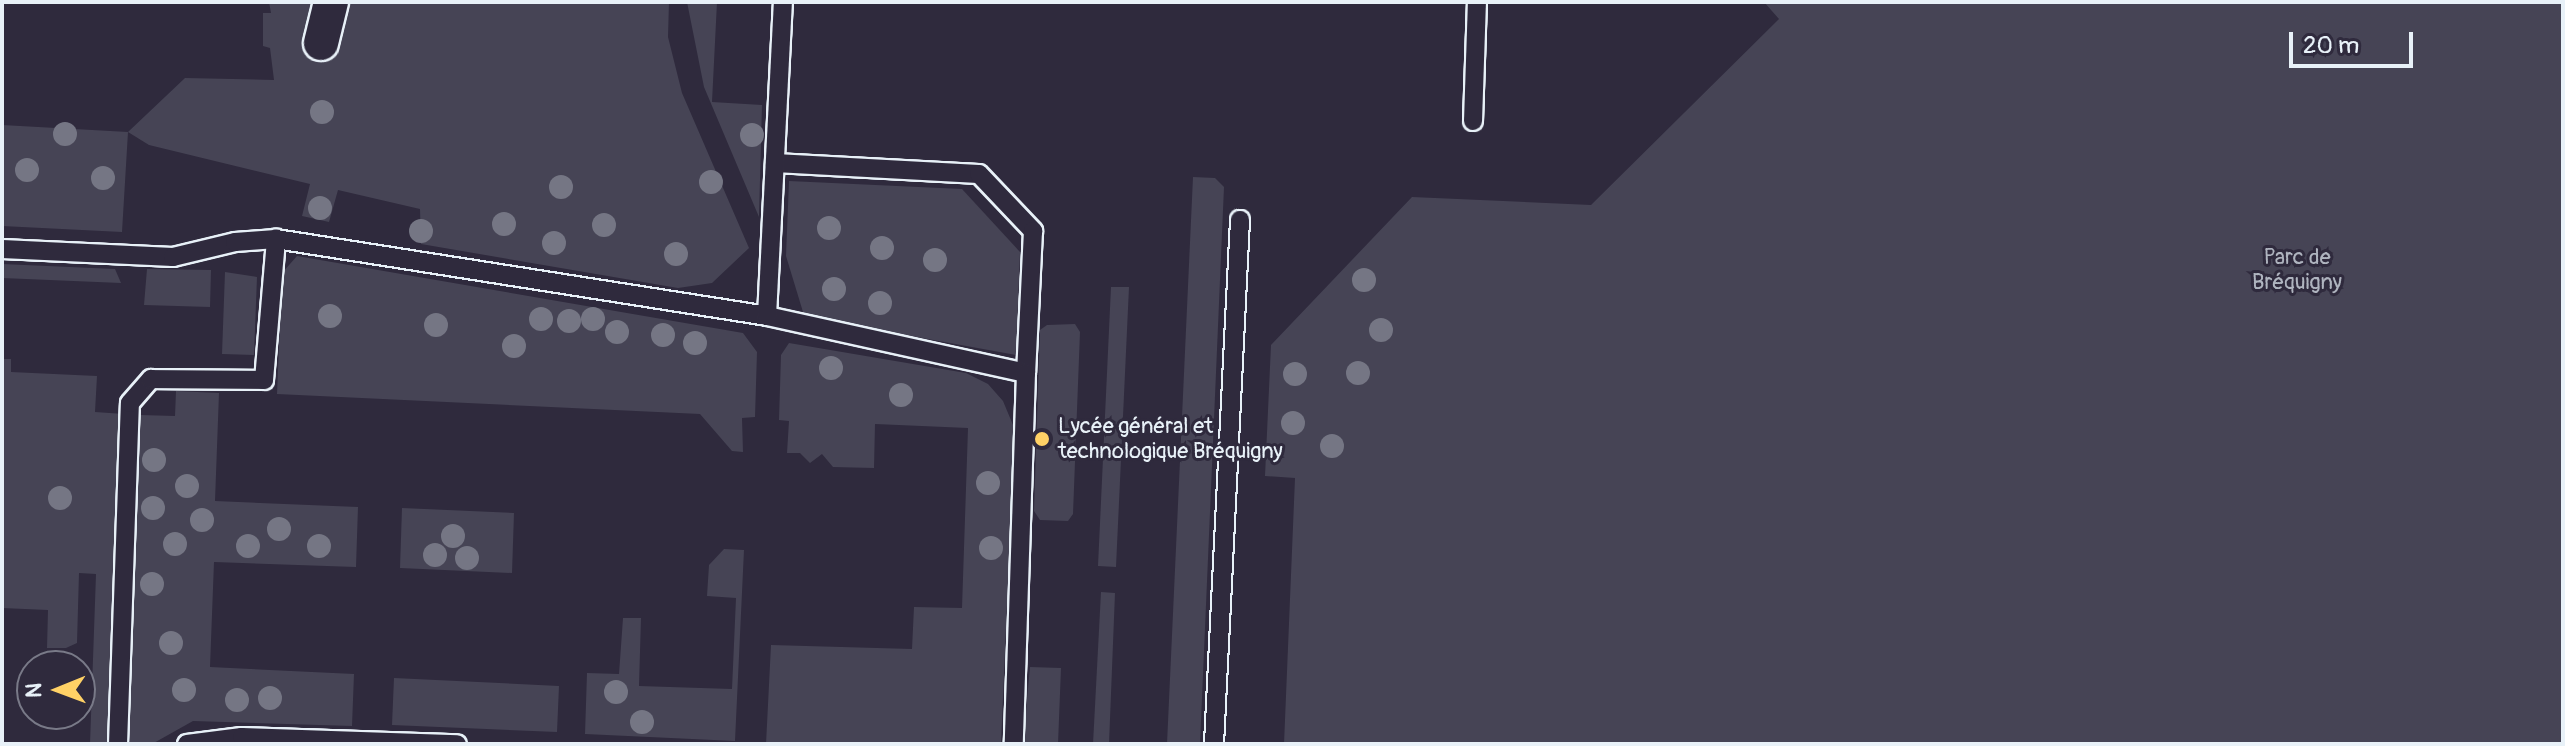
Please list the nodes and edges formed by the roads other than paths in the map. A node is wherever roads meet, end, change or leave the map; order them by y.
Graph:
1 (331, 2) edge
2 (783, 2) edge
3 (1477, 2) edge
4 (321, 43) dead end
5 (1473, 121) dead end
6 (775, 163) junction
7 (1240, 220) dead end
8 (276, 239) junction
9 (2, 249) edge
10 (767, 316) junction
11 (1026, 373) junction
12 (118, 744) edge
13 (187, 744) edge
14 (457, 744) edge
15 (1014, 744) edge
16 (1214, 744) edge

1 - 4 street
2 - 6 lane
3 - 5 lane
6 - 10 lane
6 - 11 lane
7 - 16 lane
8 - 9 lane
8 - 10 lane
8 - 12 lane
10 - 11 lane
11 - 15 lane
13 - 14 lane

